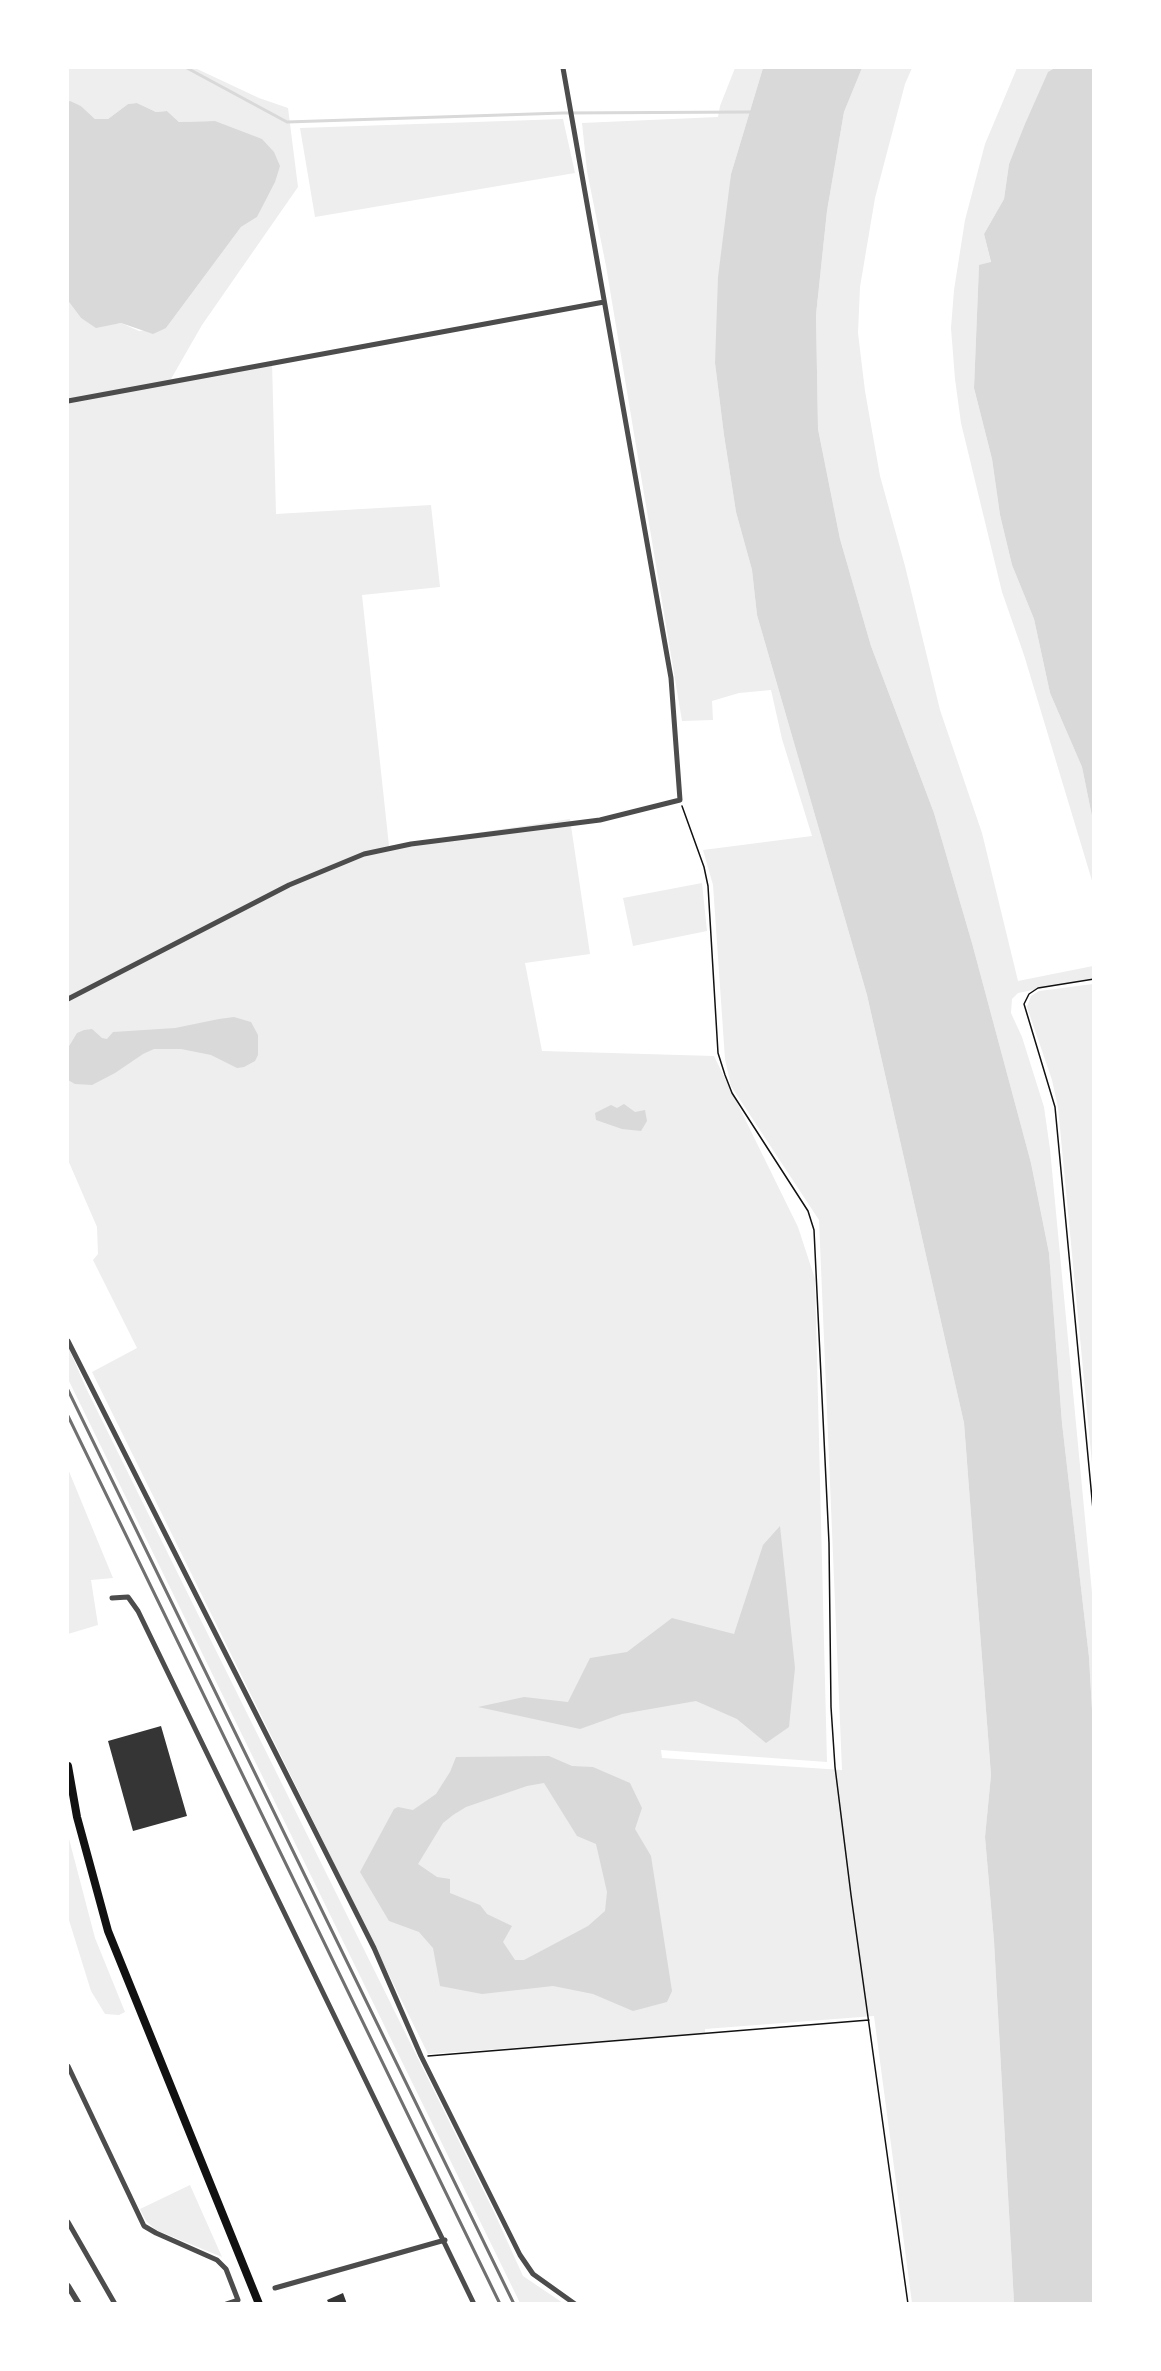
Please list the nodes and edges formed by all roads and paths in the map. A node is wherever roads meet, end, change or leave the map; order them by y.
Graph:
1 (563, 68) edge
2 (604, 302) junction
3 (68, 401) edge
4 (680, 800) junction
5 (1094, 979) edge
6 (68, 999) edge
7 (68, 1341) edge
8 (1094, 1520) edge
9 (112, 1598) dead end
10 (68, 1766) edge
11 (869, 2020) junction
12 (421, 2056) junction
13 (68, 2066) edge
14 (68, 2222) edge
15 (445, 2240) junction
16 (68, 2286) edge
17 (275, 2288) dead end
18 (474, 2303) edge
19 (79, 2304) edge
20 (115, 2304) edge
21 (226, 2304) edge
22 (259, 2304) edge
23 (575, 2304) edge
24 (908, 2304) edge

1 - 2 street
2 - 3 street
2 - 4 street
4 - 6 street
4 - 11 path
5 - 8 path
7 - 12 street
9 - 15 street
10 - 22 main road
11 - 12 path
11 - 24 path
12 - 23 street
13 - 21 street
14 - 20 street
15 - 17 street
15 - 18 street
16 - 19 street

